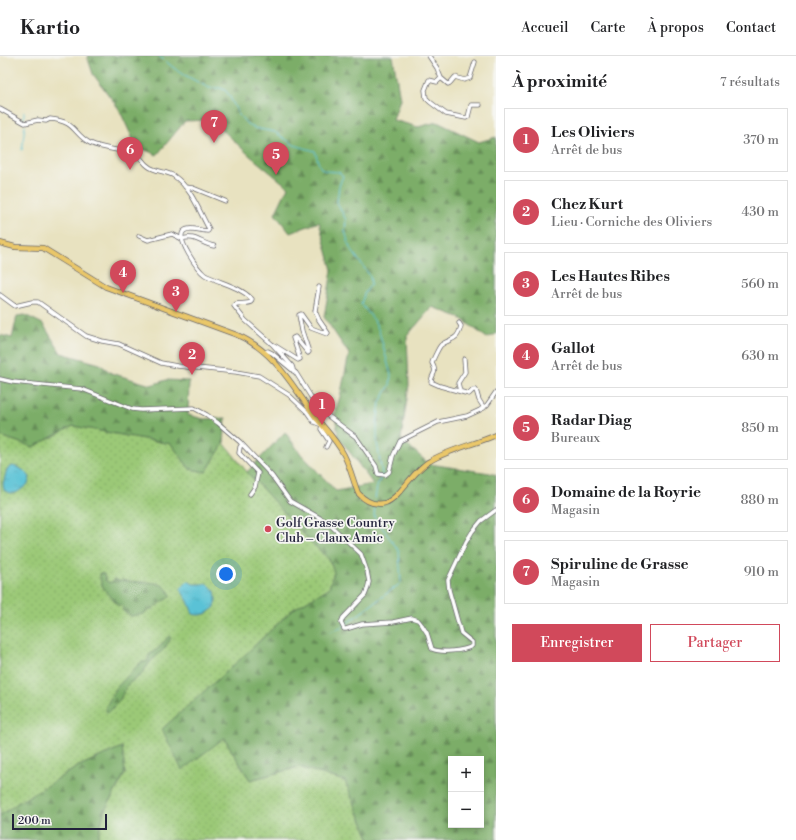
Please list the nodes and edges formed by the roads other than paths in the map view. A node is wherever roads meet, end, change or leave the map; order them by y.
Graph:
1 (429, 56) edge
2 (475, 62) dead end
3 (440, 78) junction
4 (480, 105) dead end
5 (0, 109) edge
6 (185, 187) junction
7 (225, 201) dead end
8 (139, 236) dead end
9 (182, 240) junction
10 (0, 243) edge
11 (214, 246) dead end
12 (319, 287) dead end
13 (0, 296) edge
14 (459, 323) dead end
15 (273, 345) junction
16 (265, 352) junction
17 (464, 359) dead end
18 (293, 371) junction
19 (0, 379) edge
20 (460, 391) junction
21 (496, 392) edge
22 (484, 408) junction
23 (322, 425) junction
24 (496, 435) edge
25 (242, 444) junction
26 (326, 447) dead end
27 (250, 494) dead end
28 (496, 510) edge

1 - 3 street
2 - 3 street
3 - 4 street
5 - 6 street
6 - 7 street
6 - 9 street
8 - 9 street
9 - 11 street
9 - 15 street
10 - 16 main road
12 - 15 street
13 - 23 street
14 - 20 street
15 - 18 street
16 - 18 street
16 - 23 main road
17 - 20 street
18 - 22 street
19 - 25 street
20 - 22 street
21 - 22 street
23 - 24 main road
23 - 26 street
25 - 27 street
25 - 28 street

